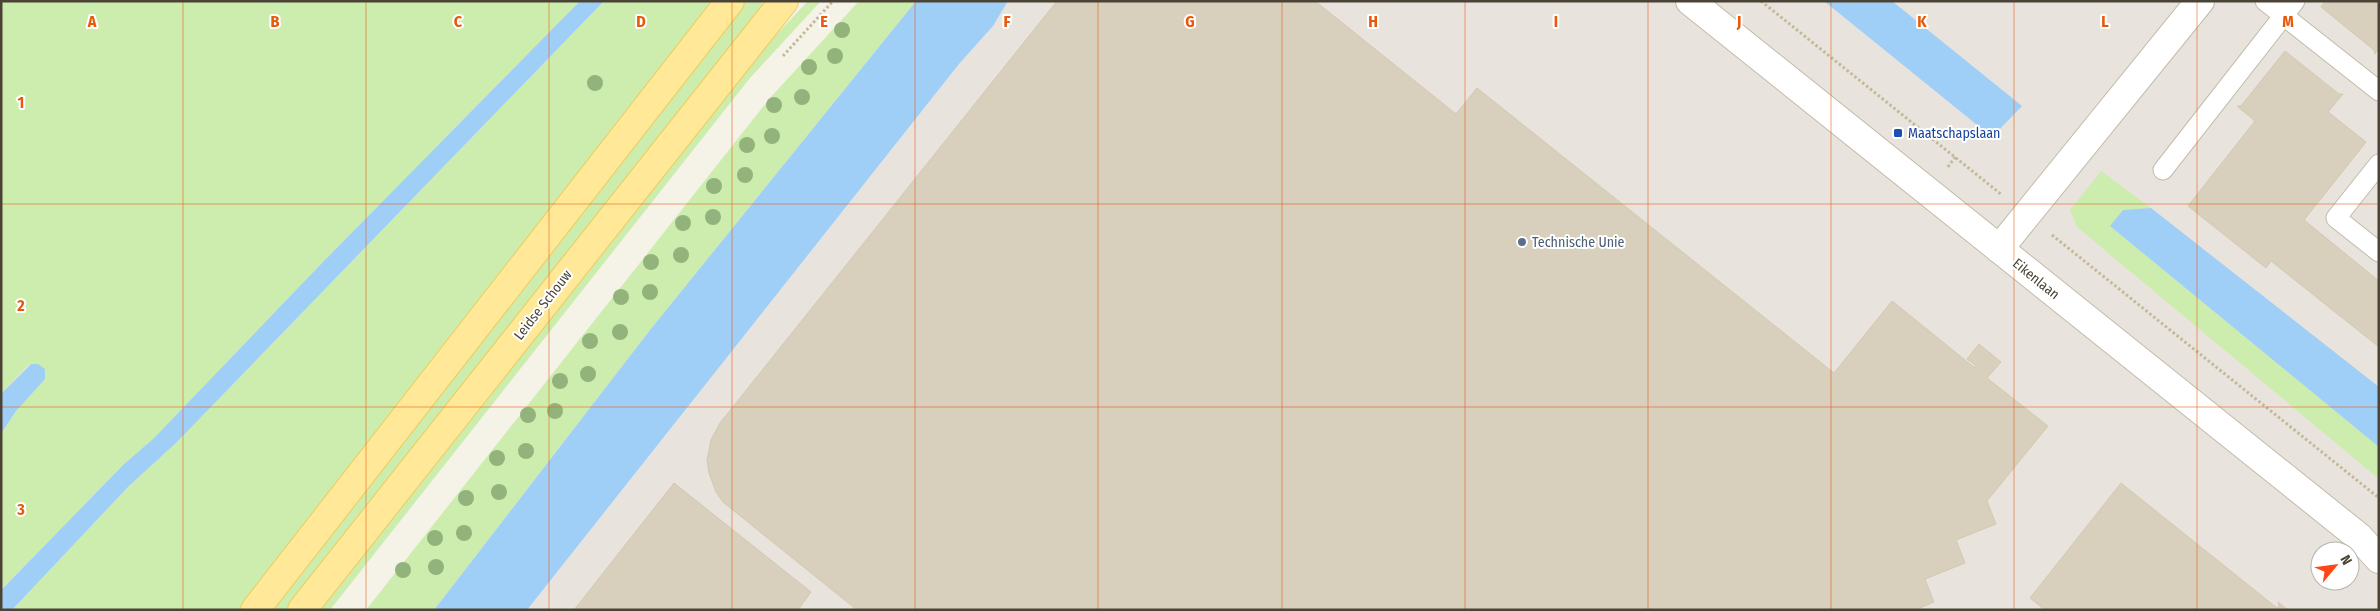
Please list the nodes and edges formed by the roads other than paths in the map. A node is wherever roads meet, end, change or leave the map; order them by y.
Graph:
1 (730, 1) edge
2 (784, 1) edge
3 (1690, 1) edge
4 (2200, 1) edge
5 (2265, 1) edge
6 (2296, 1) edge
7 (2284, 16) junction
8 (2379, 91) edge
9 (2379, 164) edge
10 (2164, 170) dead end
11 (1999, 249) junction
12 (2379, 252) edge
13 (2379, 559) edge
14 (255, 610) edge
15 (302, 610) edge

1 - 14 main road
2 - 15 main road, Leidse Schouw
3 - 11 street, Eikenlaan
4 - 11 street
5 - 7 lane
6 - 7 lane
7 - 8 lane
7 - 10 lane
9 - 12 lane
11 - 13 street, Eikenlaan

